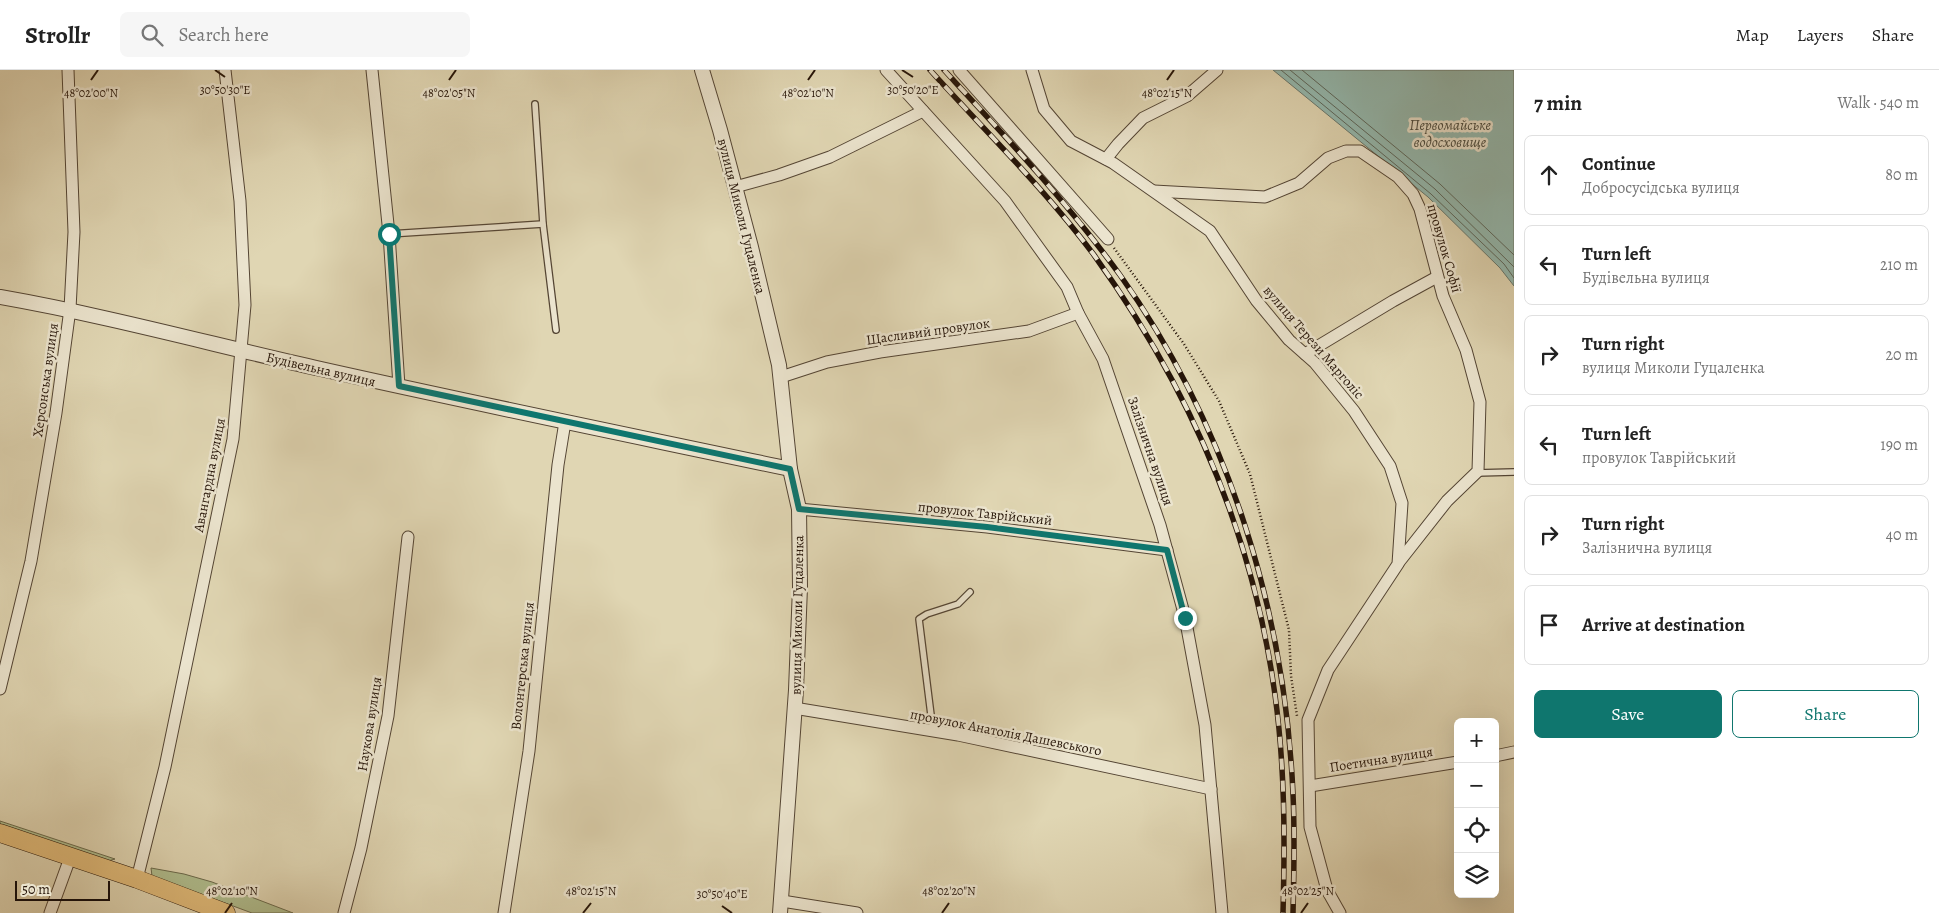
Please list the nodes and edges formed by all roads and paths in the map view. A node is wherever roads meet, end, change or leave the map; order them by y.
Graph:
1 (68, 70) edge
2 (225, 70) edge
3 (372, 70) edge
4 (702, 70) edge
5 (886, 70) edge
6 (959, 70) edge
7 (1032, 70) edge
8 (1217, 70) edge
9 (535, 104) dead end
10 (923, 111) junction
11 (1106, 159) junction
12 (735, 187) junction
13 (1153, 190) junction
14 (543, 224) junction
15 (389, 234) junction
16 (1108, 239) joint
17 (1438, 277) junction
18 (0, 297) edge
19 (70, 309) junction
20 (1078, 313) junction
21 (556, 330) dead end
22 (242, 351) junction
23 (1305, 354) junction
24 (781, 377) junction
25 (399, 386) junction
26 (565, 422) junction
27 (790, 469) junction
28 (1514, 472) edge
29 (1475, 473) junction
30 (799, 509) junction
31 (408, 538) dead end
32 (1167, 550) junction
33 (1398, 564) junction
34 (970, 592) dead end
35 (0, 689) edge
36 (794, 708) junction
37 (933, 731) junction
38 (1308, 731) junction
39 (1514, 752) edge
40 (1499, 755) edge
41 (1454, 763) edge
42 (1310, 786) junction
43 (1211, 789) junction
44 (0, 833) edge
45 (70, 858) junction
46 (136, 879) junction
47 (781, 907) edge
48 (50, 913) edge
49 (226, 913) edge
50 (344, 913) edge
51 (504, 913) edge
52 (857, 913) edge
53 (1222, 913) edge
54 (1340, 913) edge

1 - 19 street, Херсонська вулиця
2 - 22 street, Авангардна вулиця
3 - 15 street
4 - 12 street, вулиця Миколи Гуцаленка
5 - 10 street, Залізнична вулиця
6 - 16 street
7 - 11 street, вулиця Терези Марголіс
8 - 11 street
9 - 14 lane
10 - 12 street
10 - 20 street, Залізнична вулиця
11 - 13 street, вулиця Терези Марголіс
12 - 24 street, вулиця Миколи Гуцаленка
13 - 17 street, провулок Софії
13 - 23 street, вулиця Терези Марголіс
14 - 15 lane
14 - 21 lane
15 - 25 street
16 - 38 path
17 - 23 street
17 - 29 street, провулок Софії
18 - 19 street, Будівельна вулиця
19 - 22 street, Будівельна вулиця
19 - 35 street, Херсонська вулиця
20 - 24 street, Щасливий провулок
20 - 32 street, Залізнична вулиця
22 - 25 street, Будівельна вулиця
22 - 46 street, Авангардна вулиця
23 - 33 street, вулиця Терези Марголіс
24 - 27 street, вулиця Миколи Гуцаленка
25 - 26 street, Будівельна вулиця
26 - 27 street, Будівельна вулиця
26 - 51 street, Волонтерська вулиця
27 - 30 street, вулиця Миколи Гуцаленка
28 - 29 lane
29 - 33 street
30 - 32 street, провулок Таврійський
30 - 36 street, вулиця Миколи Гуцаленка
31 - 50 street, Наукова вулиця
32 - 43 street, Залізнична вулиця
33 - 38 street, вулиця Терези Марголіс
34 - 37 lane
36 - 37 street, провулок Анатолія Дашевського
36 - 47 street, вулиця Миколи Гуцаленка
37 - 43 street, провулок Анатолія Дашевського
38 - 42 street, вулиця Терези Марголіс
39 - 40 street
41 - 42 street, Поетична вулиця
42 - 54 street, вулиця Терези Марголіс
43 - 53 street, Залізнична вулиця
44 - 45 main road
45 - 46 main road
45 - 48 street
46 - 49 main road
47 - 52 street

